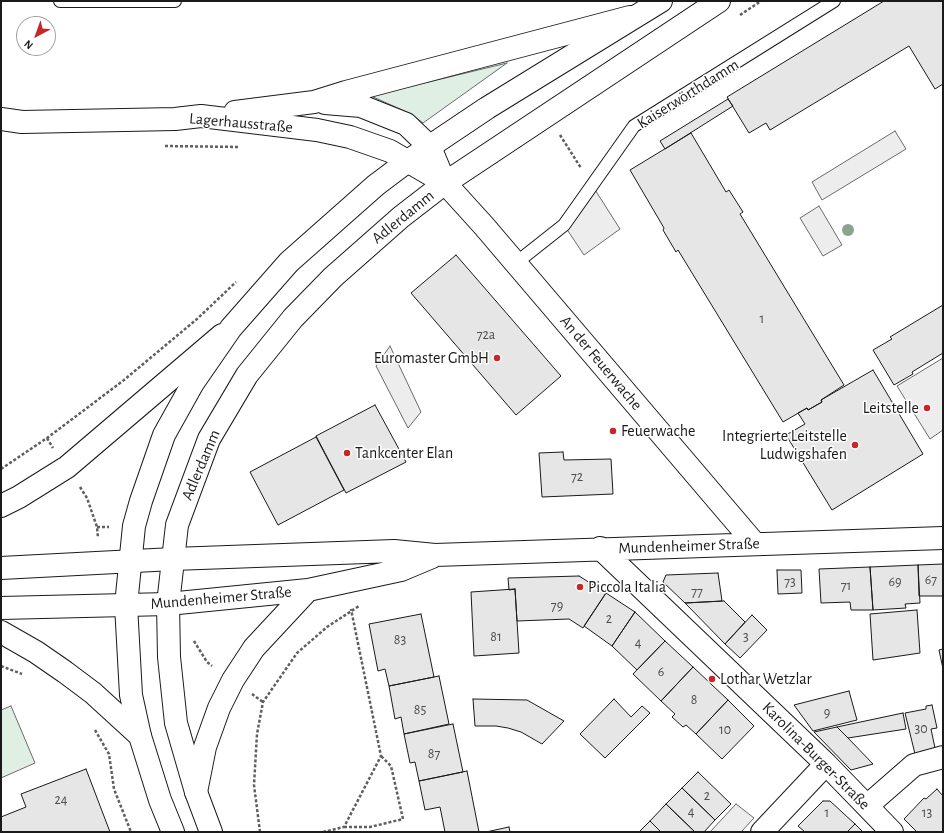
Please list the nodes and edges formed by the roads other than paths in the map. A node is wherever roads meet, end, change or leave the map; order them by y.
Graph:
1 (60, 1) edge
2 (175, 1) edge
3 (661, 1) edge
4 (719, 1) edge
5 (834, 1) edge
6 (637, 15) junction
7 (314, 102) junction
8 (201, 116) junction
9 (1, 119) edge
10 (430, 147) junction
11 (408, 161) junction
12 (446, 183) junction
13 (516, 264) junction
14 (231, 328) junction
15 (1, 506) edge
16 (943, 538) edge
17 (755, 544) junction
18 (600, 548) junction
19 (435, 556) junction
20 (173, 559) junction
21 (130, 562) junction
22 (1, 568) edge
23 (308, 590) junction
24 (168, 604) junction
25 (126, 605) junction
26 (1, 608) edge
27 (1, 632) edge
28 (140, 736) junction
29 (943, 757) edge
30 (826, 764) junction
31 (196, 792) junction
32 (867, 806) junction
33 (173, 832) edge
34 (211, 832) edge
35 (762, 832) edge
36 (892, 832) edge

1 - 2 lane
3 - 6 street
4 - 12 street
5 - 13 lane, Kaiserwörthdamm
6 - 7 street
6 - 10 street
7 - 8 street
7 - 10 street
8 - 9 street, Lagerhausstraße
8 - 11 street, Lagerhausstraße
10 - 11 street
10 - 12 street
11 - 12 street, Lagerhausstraße
11 - 14 street
12 - 13 street, An der Feuerwache
12 - 20 street, Adlerdamm
13 - 17 street, An der Feuerwache
14 - 15 street
14 - 21 street
16 - 17 street, Mundenheimer Straße
17 - 18 street, Mundenheimer Straße
18 - 19 street, Mundenheimer Straße
18 - 30 street, Karolina-Burger-Straße
19 - 20 street, Mundenheimer Straße
19 - 23 street, Mundenheimer Straße
20 - 21 street, Mundenheimer Straße
20 - 24 street, Adlerdamm
21 - 22 street, Mundenheimer Straße
21 - 25 street
23 - 24 street, Mundenheimer Straße
23 - 31 street
24 - 25 street, Mundenheimer Straße
24 - 31 street, Adlerdamm
25 - 26 street, Mundenheimer Straße
25 - 28 street
27 - 28 street
28 - 33 street
29 - 32 street
30 - 32 street, Karolina-Burger-Straße
30 - 35 street
31 - 34 street, Adlerdamm
32 - 36 street, Karolina-Burger-Straße

